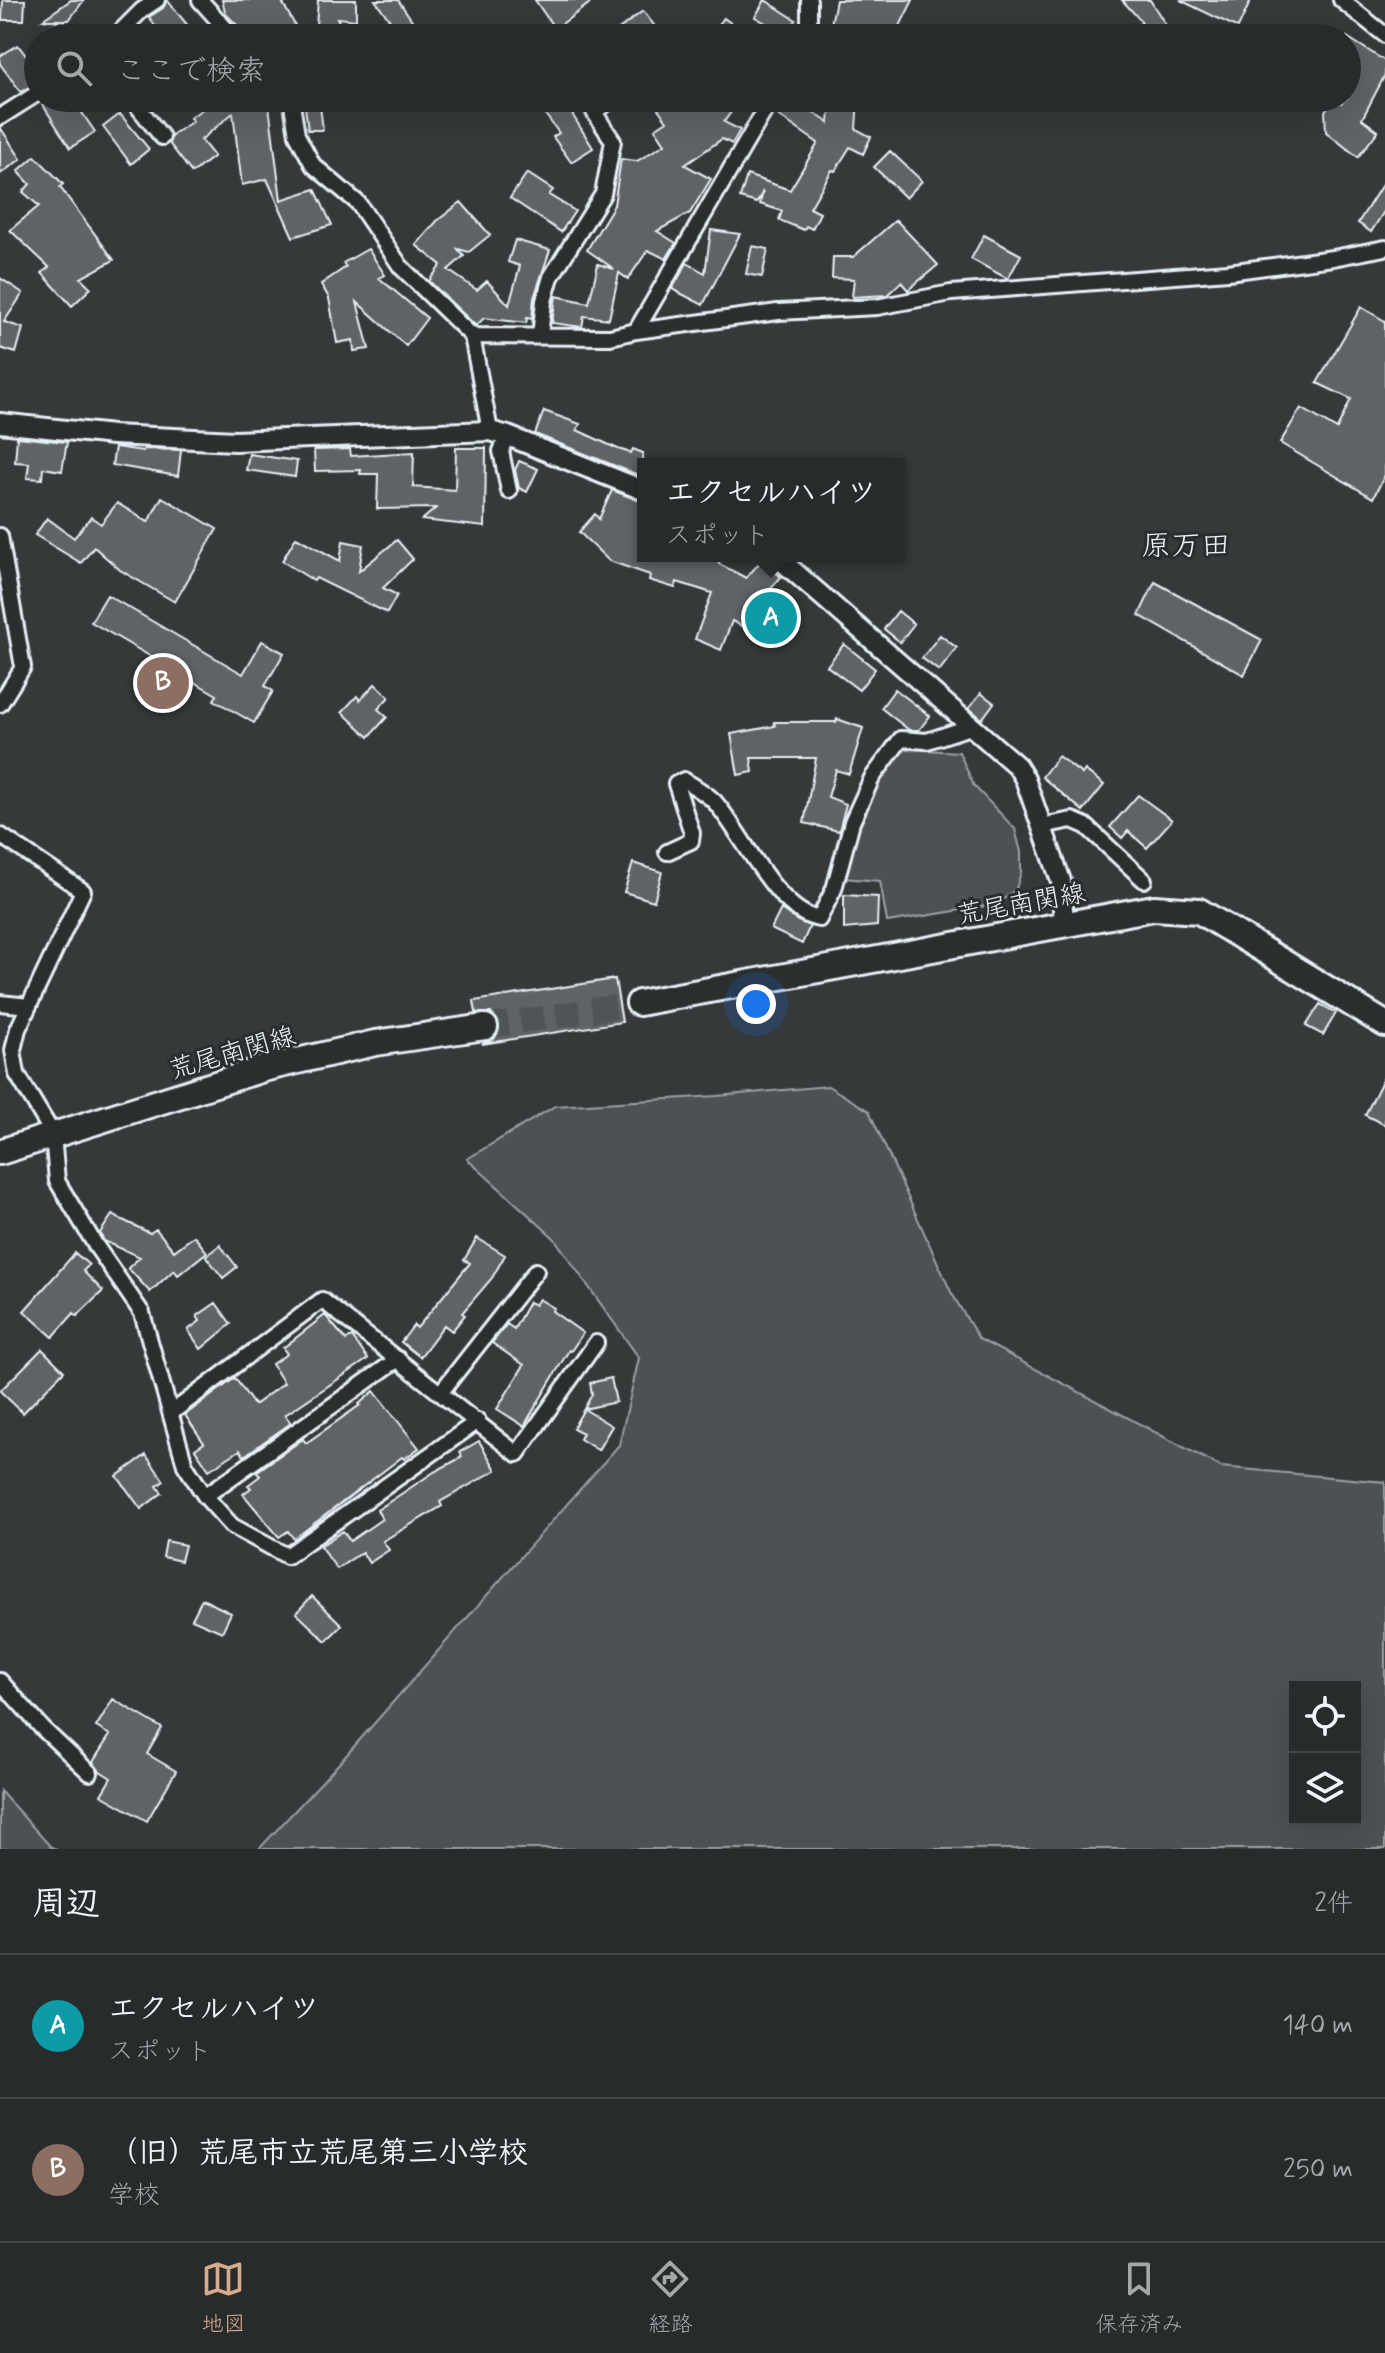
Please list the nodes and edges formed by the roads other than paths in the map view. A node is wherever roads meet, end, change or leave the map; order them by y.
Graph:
1 (128, 0) edge
2 (157, 0) edge
3 (200, 0) edge
4 (809, 0) edge
5 (1341, 0) edge
6 (142, 10) junction
7 (128, 24) edge
8 (221, 24) edge
9 (809, 24) edge
10 (1385, 35) edge
11 (24, 102) edge
12 (142, 112) edge
13 (293, 112) edge
14 (594, 112) edge
15 (764, 112) edge
16 (0, 117) edge
17 (162, 137) dead end
18 (1385, 248) edge
19 (636, 331) junction
20 (540, 336) junction
21 (473, 343) junction
22 (0, 423) edge
23 (499, 434) junction
24 (637, 488) edge
25 (509, 491) dead end
26 (0, 536) edge
27 (783, 562) edge
28 (0, 704) edge
29 (973, 726) junction
30 (1042, 826) junction
31 (0, 835) edge
32 (667, 852) dead end
33 (1144, 880) dead end
34 (1064, 923) junction
35 (0, 1003) edge
36 (639, 1003) tunnel mouth
37 (29, 1006) junction
38 (1385, 1024) edge
39 (485, 1027) tunnel mouth
40 (53, 1134) junction
41 (0, 1152) edge
42 (536, 1271) dead end
43 (596, 1343) dead end
44 (398, 1359) junction
45 (441, 1392) junction
46 (171, 1413) junction
47 (478, 1421) junction
48 (205, 1496) junction
49 (0, 1681) edge
50 (90, 1773) dead end

1 - 6 street
2 - 6 street
3 - 8 street
4 - 9 street
5 - 10 street
6 - 7 street
11 - 16 street
12 - 17 street
13 - 21 street
14 - 20 street
15 - 19 street
18 - 19 street
19 - 20 street
20 - 21 street
21 - 23 street
22 - 23 street
23 - 24 street
23 - 25 street
26 - 28 street
27 - 29 street
29 - 30 street
29 - 32 street
30 - 33 street
30 - 34 street
31 - 37 street
34 - 36 main road, 荒尾南関線
34 - 38 main road, 荒尾南関線
35 - 37 street
37 - 40 street
39 - 40 main road, 荒尾南関線
40 - 41 main road, 荒尾南関線
40 - 46 street
42 - 45 street
43 - 47 street
44 - 45 street
44 - 46 street
44 - 48 street
45 - 47 street
46 - 48 street
47 - 48 street
49 - 50 street

